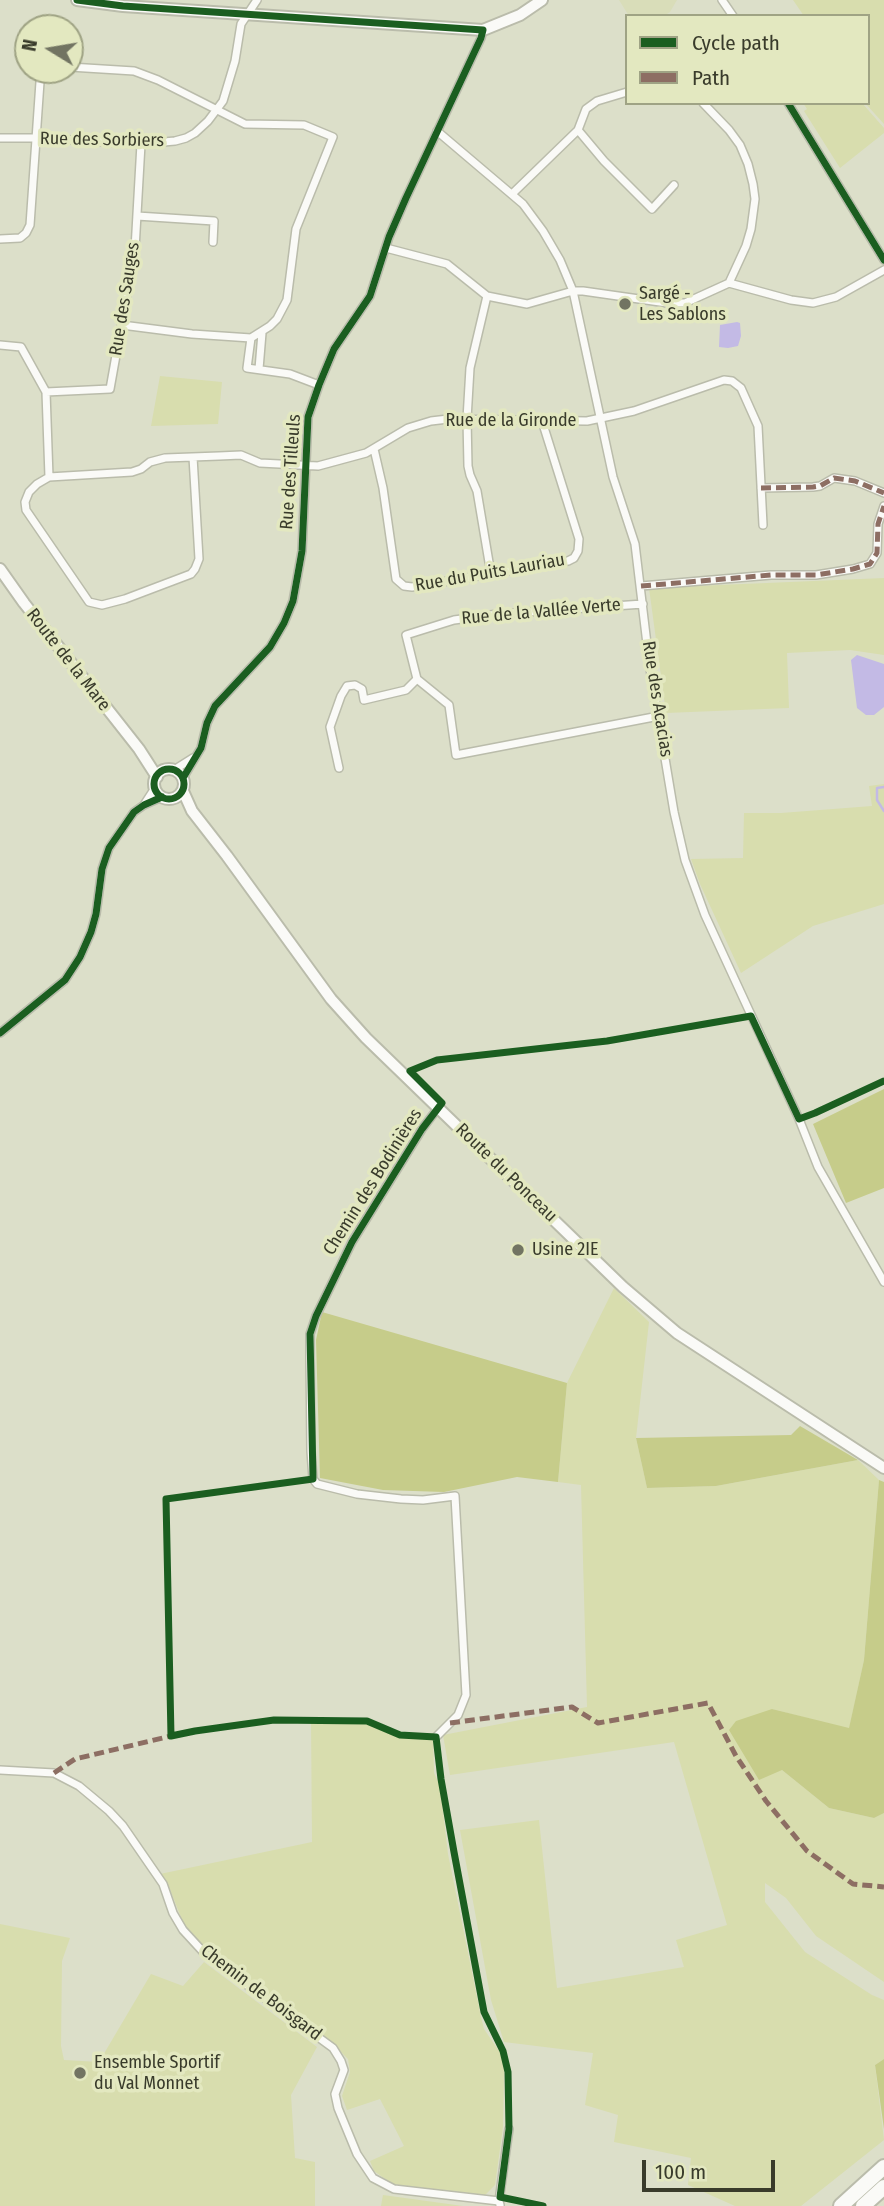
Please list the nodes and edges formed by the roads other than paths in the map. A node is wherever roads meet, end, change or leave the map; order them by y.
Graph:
1 (77, 0) edge
2 (257, 0) edge
3 (542, 0) edge
4 (722, 0) edge
5 (729, 14) edge
6 (246, 15) junction
7 (483, 30) junction
8 (84, 68) edge
9 (40, 84) edge
10 (625, 93) edge
11 (704, 105) edge
12 (789, 105) edge
13 (218, 110) junction
14 (578, 130) junction
15 (437, 131) junction
16 (0, 138) edge
17 (36, 138) junction
18 (141, 144) junction
19 (674, 185) dead end
20 (512, 194) junction
21 (137, 216) junction
22 (0, 239) edge
23 (213, 242) dead end
24 (386, 248) junction
25 (884, 260) edge
26 (884, 270) edge
27 (729, 283) junction
28 (573, 291) junction
29 (487, 296) junction
30 (122, 325) junction
31 (262, 333) junction
32 (251, 338) junction
33 (0, 345) edge
34 (259, 369) junction
35 (318, 385) junction
36 (46, 393) junction
37 (467, 419) junction
38 (600, 419) junction
39 (542, 421) junction
40 (374, 449) junction
41 (193, 457) junction
42 (307, 466) junction
43 (49, 477) junction
44 (761, 488) junction
45 (884, 493) edge
46 (884, 506) edge
47 (763, 525) dead end
48 (0, 569) edge
49 (491, 574) junction
50 (641, 586) junction
51 (643, 604) junction
52 (417, 680) junction
53 (659, 716) junction
54 (197, 755) junction
55 (339, 768) dead end
56 (183, 778) joint
57 (167, 785) junction
58 (0, 1033) edge
59 (438, 1108) junction
60 (884, 1282) edge
61 (884, 1468) edge
62 (436, 1737) dead end
63 (0, 1770) edge
64 (509, 2129) dead end
65 (884, 2166) edge
66 (884, 2187) edge
67 (500, 2204) edge
68 (841, 2206) edge
69 (863, 2206) edge

1 - 6 street
2 - 6 street, Rue des Sorbiers
3 - 7 street
4 - 5 street
6 - 7 street
6 - 13 street, Rue des Sorbiers
7 - 15 street, Rue des Tilleuls
8 - 13 street
9 - 17 street
10 - 14 street
11 - 27 street
12 - 25 street
13 - 18 street, Rue des Sorbiers
13 - 31 street
14 - 19 street
14 - 20 street
15 - 20 street, Rue des Acacias
15 - 24 street, Rue des Tilleuls
16 - 17 street, Rue des Sorbiers
17 - 18 street, Rue des Sorbiers
17 - 22 street
18 - 21 street, Rue des Sauges
20 - 28 street, Rue des Acacias
21 - 23 street
21 - 30 street, Rue des Sauges
24 - 29 street
24 - 35 street, Rue des Tilleuls
26 - 27 street
27 - 28 street
28 - 29 street
28 - 38 street, Rue des Acacias
29 - 37 street
30 - 32 street
30 - 36 street, Rue des Sauges
31 - 32 street
31 - 34 street
32 - 34 street
33 - 36 street
34 - 35 street
35 - 42 street, Rue des Tilleuls
36 - 43 street
37 - 39 street, Rue de la Gironde
37 - 40 street, Rue de la Gironde
37 - 49 street
38 - 39 street, Rue de la Gironde
38 - 44 street, Rue de la Gironde
38 - 50 street, Rue des Acacias
39 - 49 street, Rue du Puits Lauriau
40 - 42 street, Rue de la Gironde
40 - 49 street, Rue du Puits Lauriau
41 - 42 street, Rue de la Gironde
41 - 43 street, Rue de la Gironde
41 - 43 street
42 - 54 street, Rue des Tilleuls
44 - 45 street
44 - 47 street
46 - 50 street
48 - 57 street, Route de la Mare
50 - 51 street, Rue des Acacias
51 - 52 street, Rue de la Vallée Verte
51 - 53 street, Rue des Acacias
52 - 53 street
52 - 55 street
53 - 60 street, Rue des Acacias
54 - 56 street, Rue des Tilleuls
54 - 57 street
56 - 57 street
57 - 58 street
57 - 59 street, Route du Ponceau
59 - 61 street, Route du Ponceau
59 - 62 street, Chemin des Bodinières
63 - 67 street, Chemin de Boisgard
64 - 67 street
65 - 68 highway
66 - 69 highway

